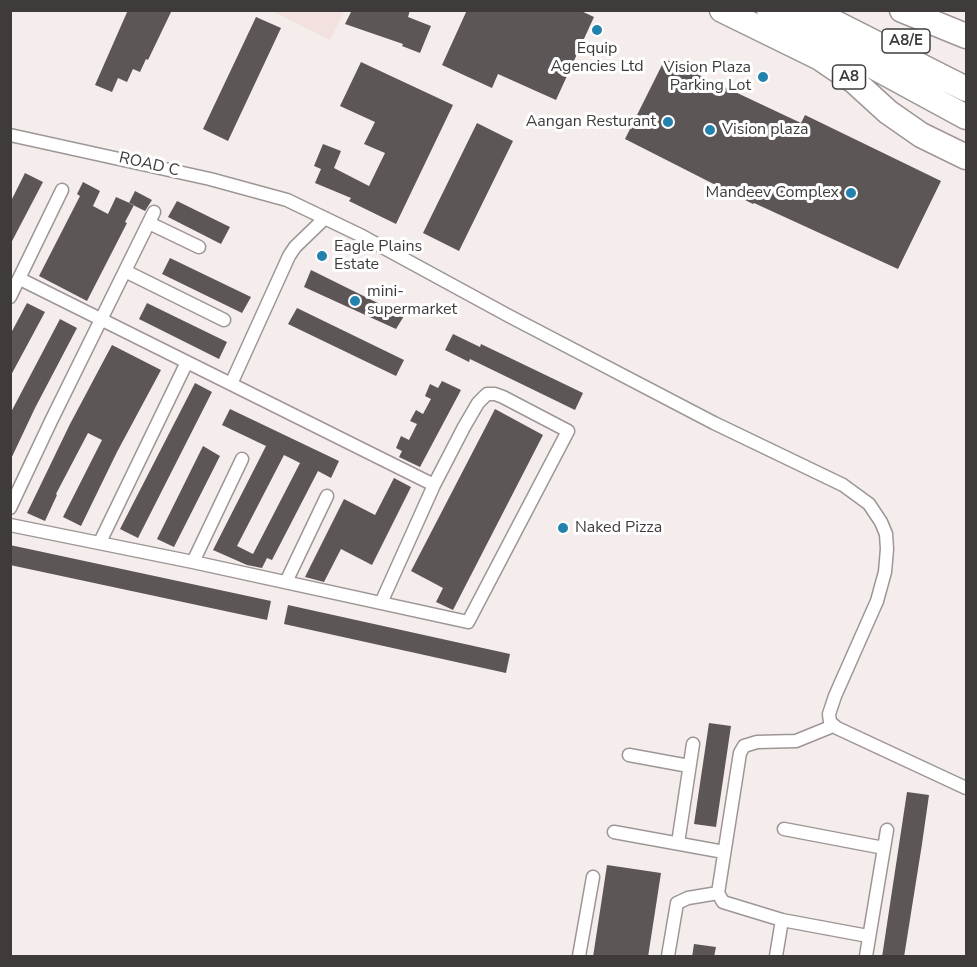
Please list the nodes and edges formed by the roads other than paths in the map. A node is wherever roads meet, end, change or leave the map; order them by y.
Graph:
1 (722, 10) edge
2 (768, 10) edge
3 (810, 10) edge
4 (846, 10) edge
5 (902, 10) edge
6 (938, 10) edge
7 (966, 31) edge
8 (966, 36) edge
9 (966, 71) edge
10 (966, 89) edge
11 (966, 117) edge
12 (10, 135) edge
13 (966, 157) edge
14 (62, 190) dead end
15 (325, 218) junction
16 (199, 247) dead end
17 (125, 271) junction
18 (20, 279) junction
19 (10, 297) edge
20 (224, 320) dead end
21 (101, 321) junction
22 (187, 362) junction
23 (231, 384) junction
24 (243, 459) dead end
25 (434, 485) junction
26 (327, 496) dead end
27 (10, 508) edge
28 (10, 525) edge
29 (100, 543) junction
30 (193, 562) junction
31 (286, 582) junction
32 (381, 603) junction
33 (833, 726) junction
34 (693, 744) dead end
35 (629, 755) dead end
36 (689, 766) junction
37 (966, 788) edge
38 (784, 829) dead end
39 (887, 830) dead end
40 (614, 832) dead end
41 (678, 843) junction
42 (884, 848) junction
43 (724, 852) junction
44 (593, 877) dead end
45 (718, 894) junction
46 (782, 920) junction
47 (868, 936) junction
48 (579, 957) edge
49 (668, 957) edge
50 (776, 957) edge
51 (866, 957) edge

1 - 13 highway, A8
2 - 11 highway
3 - 10 highway, A8/E
4 - 9 highway, A8/E
5 - 8 highway
6 - 7 highway
12 - 15 street, ROAD C
14 - 18 street
15 - 23 street
15 - 33 street, ROAD C
16 - 17 street
17 - 20 street
17 - 21 street
18 - 19 street
18 - 21 street
21 - 22 street
21 - 27 street
22 - 23 street
22 - 29 street
23 - 25 street
24 - 30 street
25 - 32 street
25 - 32 street
26 - 31 street
28 - 29 street
29 - 30 street
30 - 31 street
31 - 32 street
33 - 37 street
33 - 43 street
34 - 36 street
35 - 36 street
36 - 41 street
38 - 42 street
39 - 42 street
40 - 41 street
41 - 43 street
42 - 47 street
43 - 45 street
44 - 48 street
45 - 46 street
45 - 49 street
46 - 47 street
46 - 50 street
47 - 51 street

